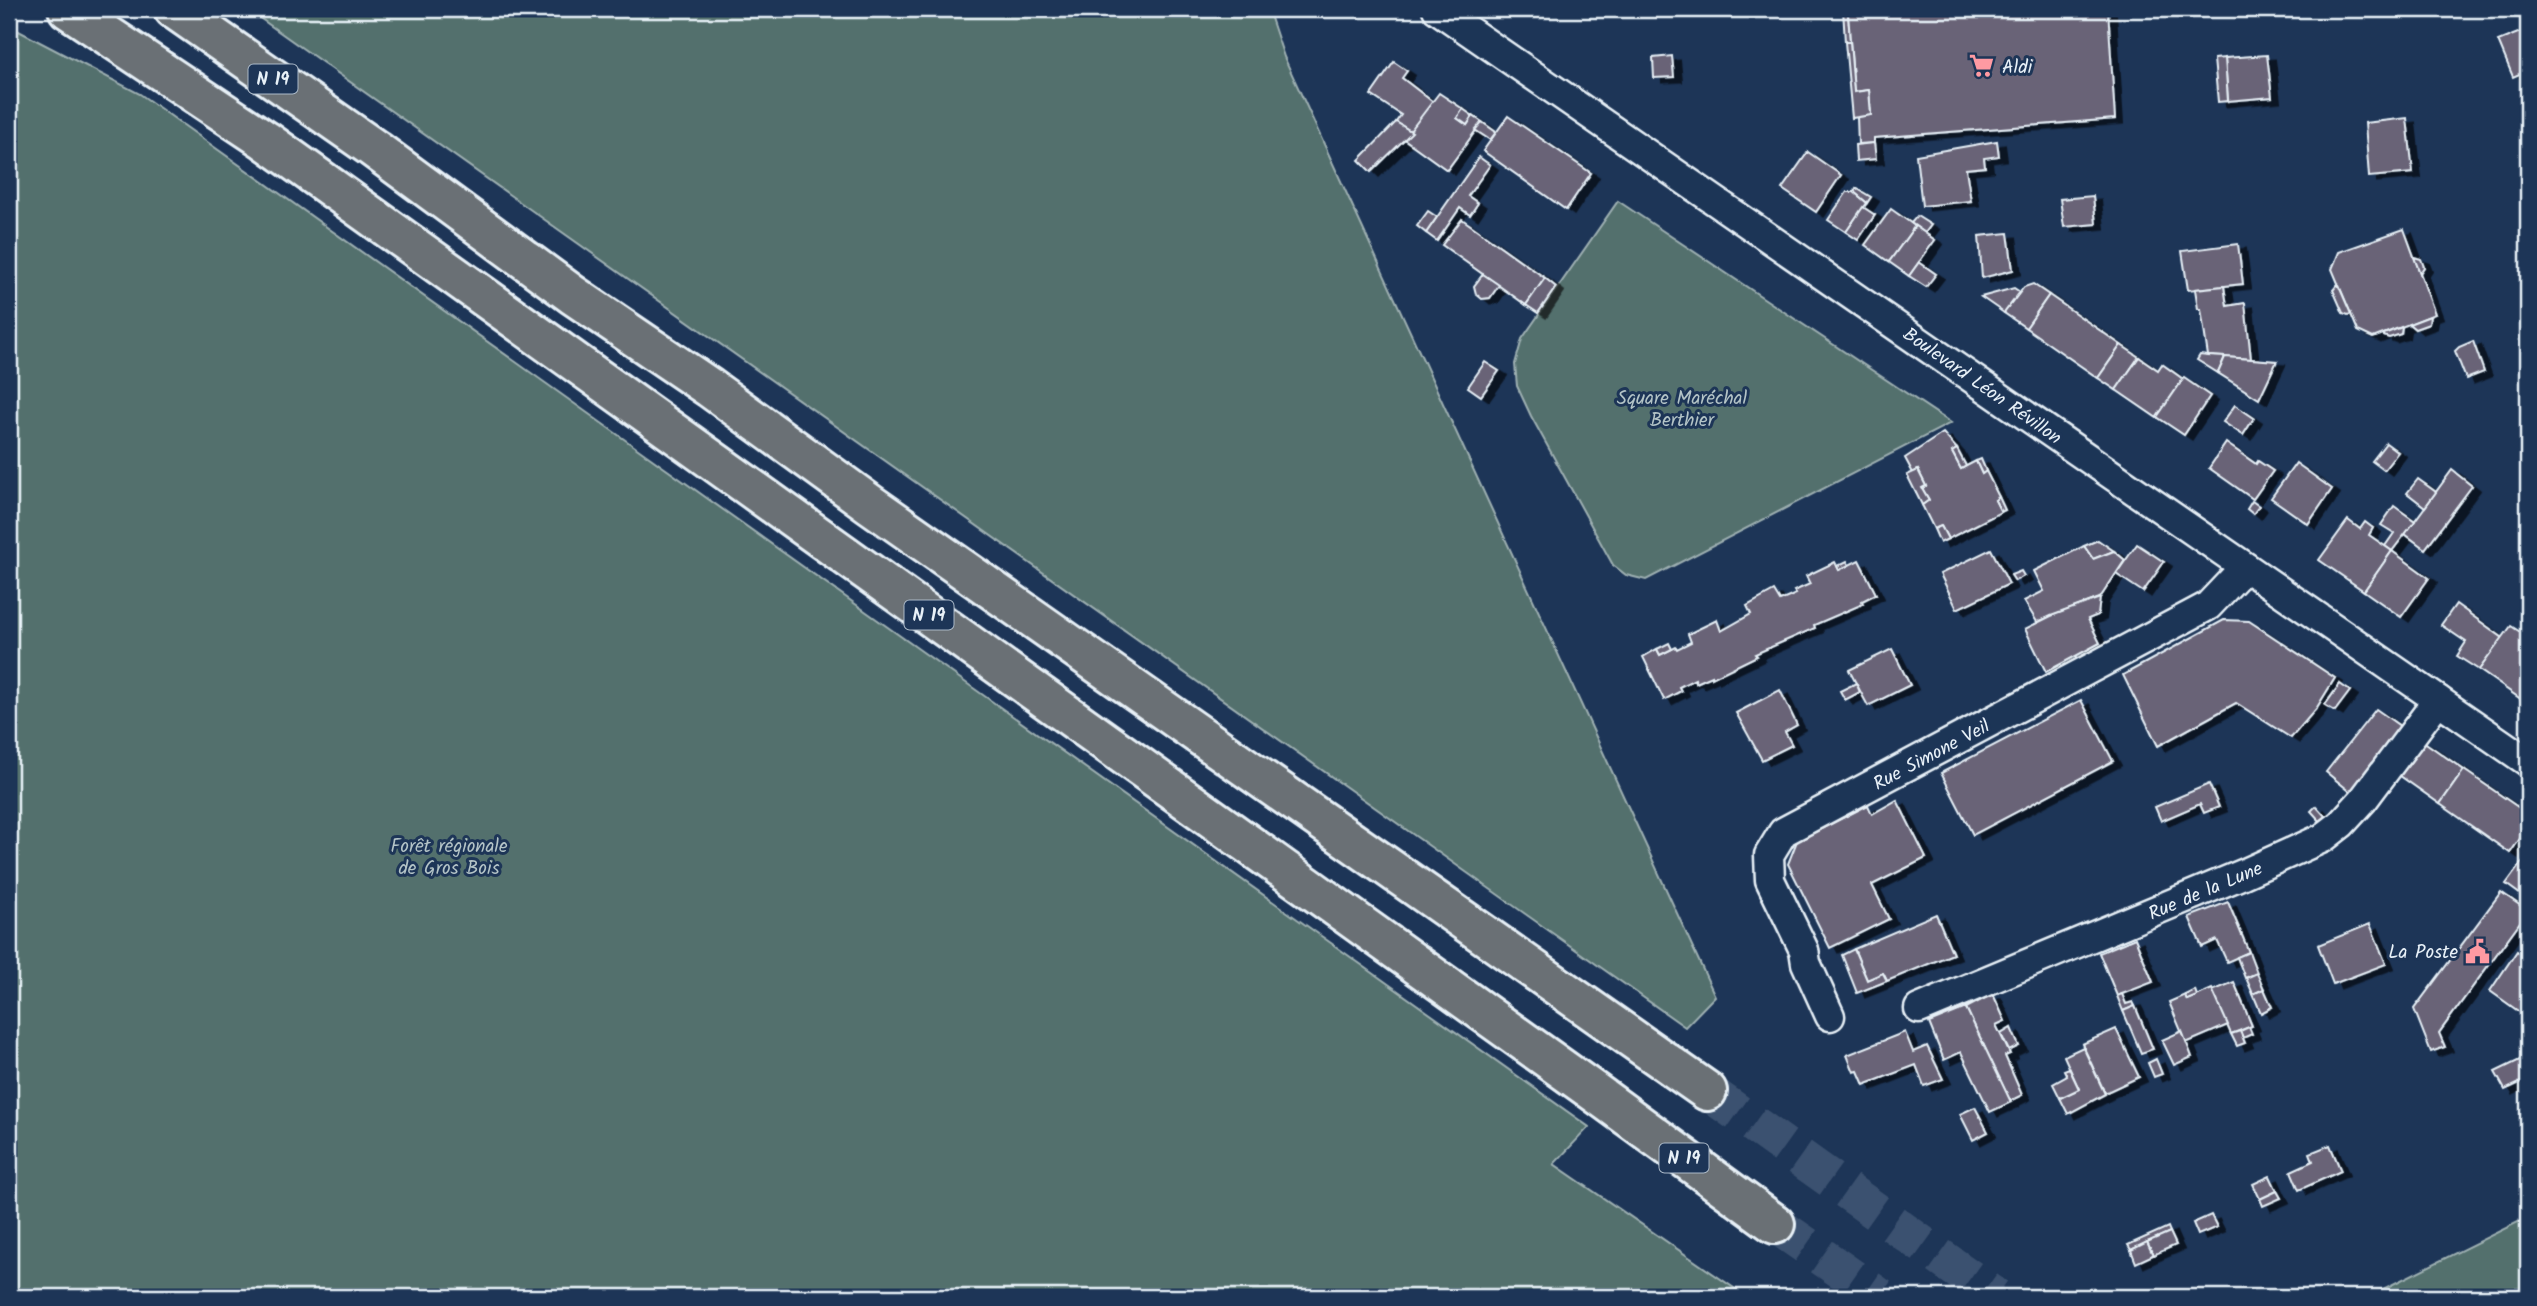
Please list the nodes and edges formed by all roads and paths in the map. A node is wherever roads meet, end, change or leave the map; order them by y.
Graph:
1 (68, 9) edge
2 (174, 9) edge
3 (1437, 9) edge
4 (2245, 567) junction
5 (2438, 700) junction
6 (2528, 762) edge
7 (1919, 1009) dead end
8 (1830, 1016) dead end
9 (1707, 1091) tunnel mouth
10 (1775, 1224) tunnel mouth

1 - 10 highway, N 19
2 - 9 highway, N 19
3 - 4 street, Boulevard Léon Révillon
4 - 5 street, Boulevard Léon Révillon
4 - 8 street, Rue Simone Veil
5 - 6 street, Boulevard Léon Révillon
5 - 7 street, Rue de la Lune

